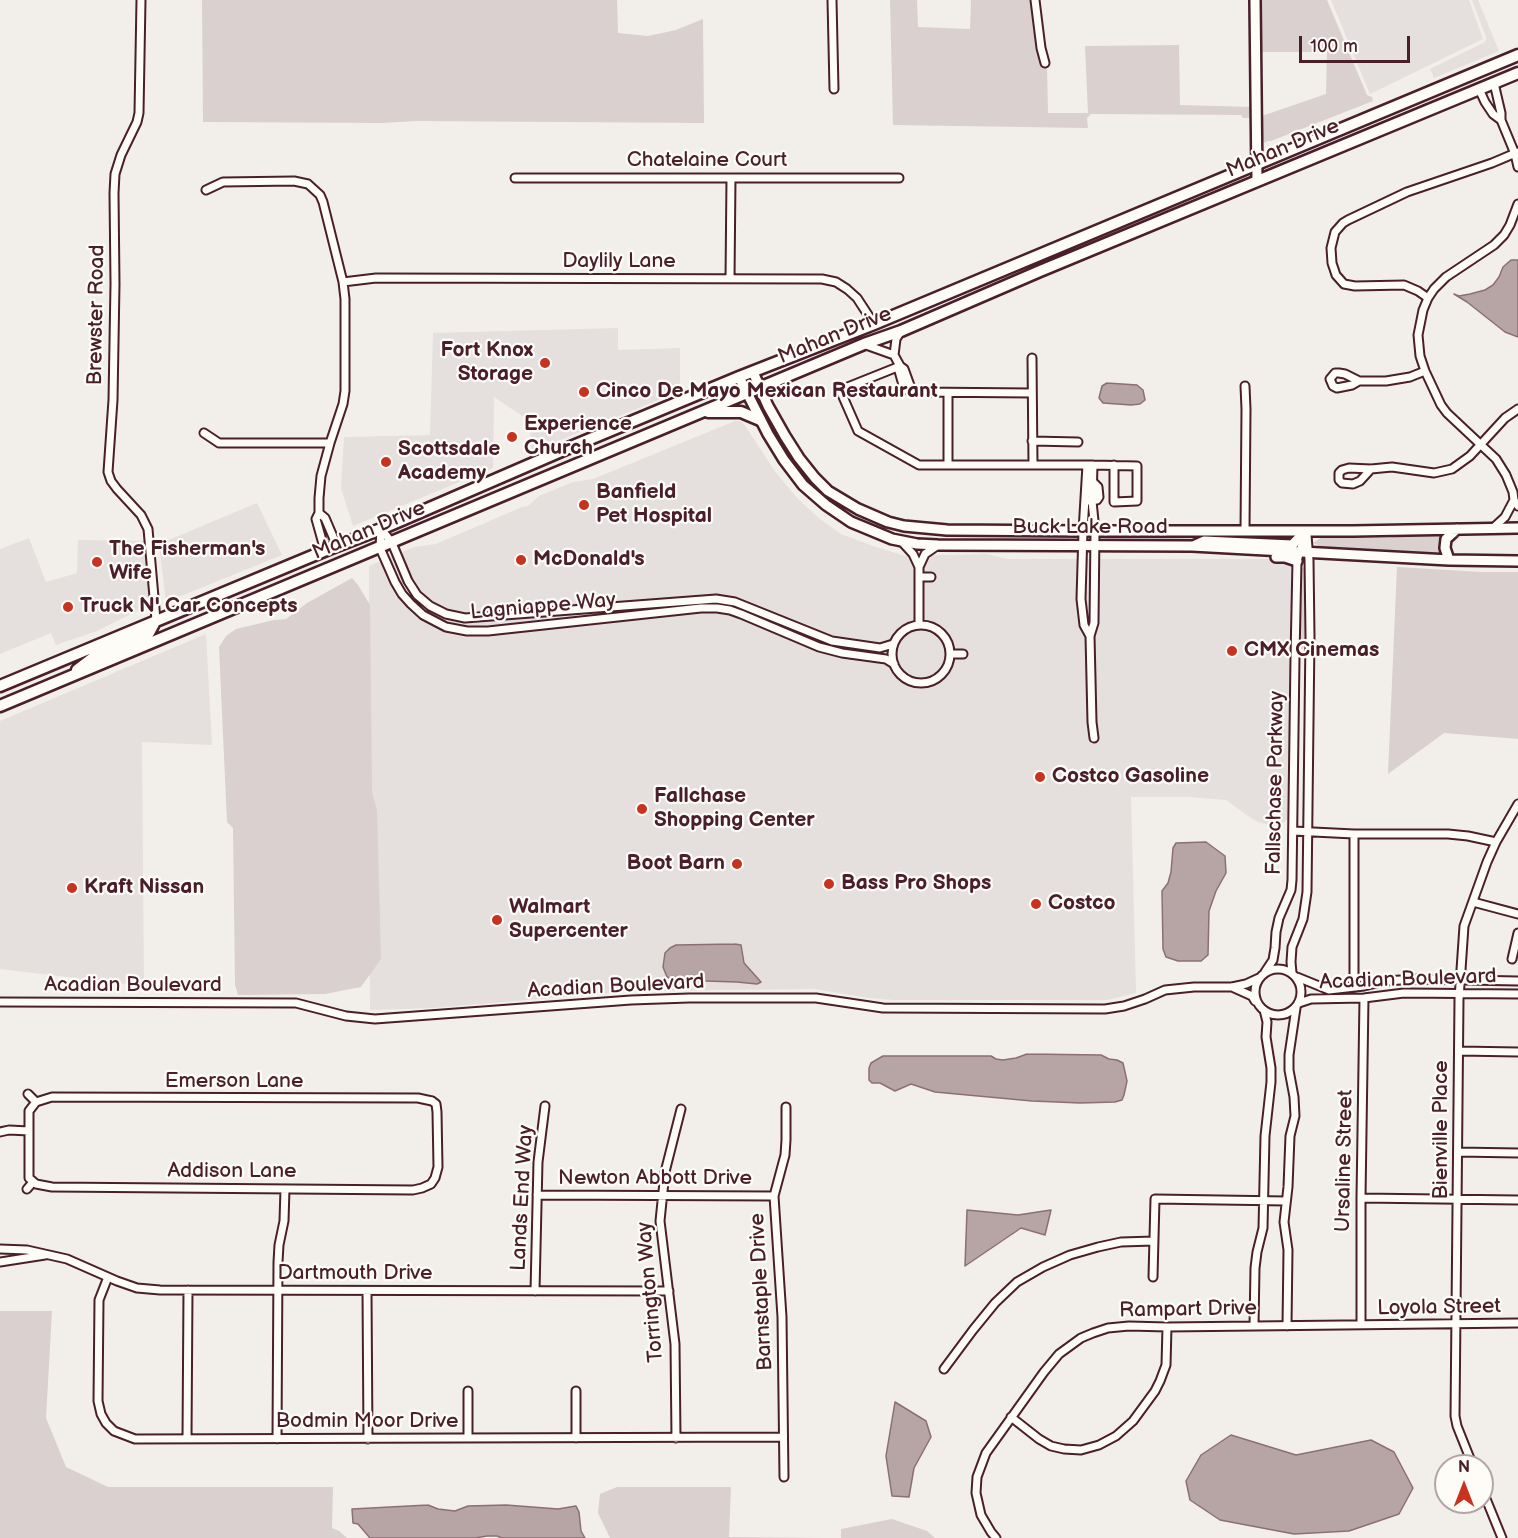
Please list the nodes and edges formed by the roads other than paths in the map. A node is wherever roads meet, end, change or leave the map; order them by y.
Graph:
1 (141, 0) edge
2 (832, 0) edge
3 (1035, 0) edge
4 (1255, 0) edge
5 (1518, 55) edge
6 (1045, 63) dead end
7 (1518, 73) edge
8 (1494, 83) junction
9 (834, 89) dead end
10 (1479, 89) junction
11 (1501, 120) junction
12 (1516, 153) edge
13 (1256, 165) junction
14 (1518, 167) edge
15 (515, 178) dead end
16 (731, 178) junction
17 (899, 178) dead end
18 (1257, 181) junction
19 (206, 190) dead end
20 (1518, 204) edge
21 (730, 279) junction
22 (979, 279) junction
23 (343, 282) junction
24 (1428, 298) junction
25 (965, 303) junction
26 (874, 324) junction
27 (901, 331) junction
28 (864, 344) junction
29 (894, 355) junction
30 (1032, 358) dead end
31 (900, 366) junction
32 (1425, 371) junction
33 (753, 372) junction
34 (740, 377) junction
35 (1359, 381) dead end
36 (1245, 387) dead end
37 (760, 388) junction
38 (948, 393) junction
39 (1032, 393) junction
40 (747, 394) junction
41 (1518, 408) edge
42 (701, 413) junction
43 (760, 420) junction
44 (204, 433) dead end
45 (1032, 441) junction
46 (1078, 442) dead end
47 (330, 443) junction
48 (1481, 444) junction
49 (541, 460) junction
50 (948, 465) junction
51 (1033, 465) junction
52 (1090, 465) junction
53 (1114, 465) junction
54 (1371, 469) dead end
55 (535, 483) junction
56 (1089, 501) junction
57 (1516, 503) edge
58 (319, 513) junction
59 (1518, 528) edge
60 (381, 529) junction
61 (1492, 529) junction
62 (1245, 530) junction
63 (1456, 530) junction
64 (1083, 531) junction
65 (1095, 531) junction
66 (1306, 531) junction
67 (901, 541) junction
68 (392, 543) junction
69 (938, 545) junction
70 (337, 546) junction
71 (1192, 546) junction
72 (1083, 547) junction
73 (1094, 547) junction
74 (380, 548) junction
75 (325, 550) junction
76 (1302, 555) junction
77 (1449, 560) junction
78 (1518, 561) edge
79 (919, 567) junction
80 (919, 577) junction
81 (931, 577) dead end
82 (726, 600) junction
83 (642, 604) junction
84 (725, 609) junction
85 (561, 611) junction
86 (644, 615) junction
87 (156, 620) junction
88 (561, 624) junction
89 (919, 625) junction
90 (1090, 636) junction
91 (826, 639) junction
92 (893, 644) junction
93 (823, 648) junction
94 (951, 654) junction
95 (963, 654) dead end
96 (1294, 657) junction
97 (1309, 657) junction
98 (820, 658) dead end
99 (894, 664) junction
100 (65, 680) junction
101 (0, 686) edge
102 (0, 706) edge
103 (1094, 738) dead end
104 (1518, 804) edge
105 (1293, 831) junction
106 (1307, 831) junction
107 (1354, 834) junction
108 (1496, 842) junction
109 (1473, 902) junction
110 (1518, 914) edge
111 (1518, 933) edge
112 (1512, 959) dead end
113 (1265, 972) junction
114 (1295, 975) junction
115 (1259, 978) junction
116 (1460, 981) junction
117 (1518, 981) edge
118 (1232, 987) junction
119 (1354, 987) junction
120 (1460, 994) junction
121 (1518, 994) edge
122 (1364, 998) junction
123 (0, 1002) edge
124 (1258, 1004) junction
125 (1297, 1005) junction
126 (1264, 1010) junction
127 (1459, 1051) junction
128 (1518, 1052) edge
129 (27, 1094) dead end
130 (36, 1102) junction
131 (545, 1106) dead end
132 (786, 1107) dead end
133 (681, 1109) dead end
134 (0, 1128) edge
135 (9, 1130) junction
136 (29, 1131) junction
137 (0, 1132) edge
138 (1458, 1152) junction
139 (1518, 1153) edge
140 (33, 1182) junction
141 (434, 1187) joint
142 (27, 1189) dead end
143 (285, 1189) junction
144 (537, 1195) junction
145 (662, 1196) junction
146 (774, 1196) junction
147 (1361, 1198) junction
148 (1458, 1199) junction
149 (1518, 1200) edge
150 (1264, 1201) junction
151 (1286, 1201) junction
152 (1154, 1241) junction
153 (0, 1249) edge
154 (48, 1255) junction
155 (0, 1262) edge
156 (108, 1277) junction
157 (1153, 1277) dead end
158 (188, 1290) junction
159 (278, 1291) junction
160 (367, 1291) junction
161 (535, 1291) junction
162 (669, 1291) junction
163 (1518, 1323) edge
164 (1457, 1324) junction
165 (1361, 1325) junction
166 (1254, 1326) junction
167 (1287, 1326) junction
168 (1167, 1327) junction
169 (944, 1369) dead end
170 (468, 1391) dead end
171 (576, 1391) dead end
172 (1011, 1417) junction
173 (783, 1437) junction
174 (468, 1438) junction
175 (576, 1438) junction
176 (676, 1438) junction
177 (277, 1439) junction
178 (368, 1439) junction
179 (187, 1440) junction
180 (1468, 1454) edge
181 (784, 1477) dead end
182 (1492, 1514) edge
183 (996, 1538) edge
184 (1502, 1538) edge

1 - 87 street, Brewster Road
2 - 9 street
3 - 6 street
4 - 13 main road
5 - 13 main road, Mahan Drive
7 - 8 main road, Mahan Drive
8 - 10 main road, Mahan Drive
8 - 11 street
10 - 11 street
10 - 18 main road, Mahan Drive
11 - 12 street
12 - 14 street
12 - 24 street
13 - 18 main road
13 - 22 main road, Mahan Drive
15 - 16 street, Chatelaine Court
16 - 17 street, Chatelaine Court
16 - 21 street
18 - 25 main road, Mahan Drive
19 - 23 street
20 - 24 street
21 - 23 street, Daylily Lane
21 - 26 street, Daylily Lane
22 - 25 main road
22 - 26 main road, Mahan Drive
23 - 47 street
24 - 32 street
25 - 27 main road, Mahan Drive
26 - 33 main road, Mahan Drive
27 - 28 main road, Mahan Drive
27 - 29 street
28 - 29 street
28 - 37 main road, Mahan Drive
29 - 31 street
30 - 39 street
31 - 38 street
31 - 50 street
32 - 35 street
32 - 48 street
33 - 34 main road, Mahan Drive
33 - 37 main road, Buck Lake Road
34 - 40 main road, Buck Lake Road
34 - 49 main road, Mahan Drive
36 - 62 street
37 - 40 main road, Mahan Drive
37 - 64 main road, Buck Lake Road
38 - 39 street
38 - 50 street
39 - 45 street
40 - 42 main road, Mahan Drive
40 - 43 main road, Buck Lake Road
41 - 48 street
42 - 43 main road
42 - 55 main road, Mahan Drive
43 - 67 main road, Buck Lake Road
44 - 47 street
45 - 46 street
45 - 51 street
47 - 58 street
48 - 54 street
48 - 57 street
49 - 55 main road
49 - 60 main road, Mahan Drive
50 - 51 street
51 - 52 street
52 - 53 street
52 - 56 street
52 - 56 street
53 - 53 street
55 - 68 main road, Mahan Drive
56 - 64 street
56 - 65 street
57 - 61 street
58 - 70 street
58 - 75 street
59 - 61 main road, Buck Lake Road
60 - 68 street, Lagniappe Way
60 - 70 main road, Mahan Drive
60 - 74 street, Lagniappe Way
61 - 63 main road, Buck Lake Road
62 - 65 main road, Buck Lake Road
62 - 66 main road, Buck Lake Road
63 - 66 main road, Buck Lake Road
63 - 77 main road
64 - 65 main road, Buck Lake Road
64 - 72 street
65 - 73 street
66 - 71 main road
66 - 76 street, Fallschase Parkway
67 - 69 main road, Buck Lake Road
67 - 79 street
68 - 74 main road, Mahan Drive
68 - 85 street, Lagniappe Way
69 - 72 main road, Buck Lake Road
69 - 79 street
70 - 75 main road, Mahan Drive
71 - 73 main road, Buck Lake Road
71 - 76 main road, Buck Lake Road
72 - 73 main road, Buck Lake Road
72 - 90 street
73 - 90 street
74 - 88 street, Lagniappe Way
74 - 100 main road, Mahan Drive
75 - 87 main road, Mahan Drive
76 - 77 main road, Buck Lake Road
76 - 96 street, Fallschase Parkway
76 - 97 street, Fallschase Parkway
77 - 78 main road, Buck Lake Road
79 - 80 street
80 - 81 street
80 - 89 street
82 - 83 street, Lagniappe Way
82 - 84 street
82 - 91 street, Lagniappe Way
83 - 85 street, Lagniappe Way
83 - 86 street
84 - 86 street, Lagniappe Way
84 - 93 street, Lagniappe Way
85 - 88 street
86 - 88 street, Lagniappe Way
87 - 100 main road
87 - 101 main road, Mahan Drive
89 - 92 street
89 - 94 street
90 - 103 street
91 - 92 street, Lagniappe Way
91 - 93 street
92 - 99 street
93 - 98 street
93 - 99 street, Lagniappe Way
94 - 95 street
94 - 99 street
96 - 97 street
96 - 105 street, Fallschase Parkway
97 - 106 street, Fallschase Parkway
100 - 102 main road, Mahan Drive
104 - 108 street, Bienville Place
105 - 106 street
105 - 113 street, Fallschase Parkway
106 - 107 street
106 - 114 street, Fallschase Parkway
107 - 108 street
107 - 119 street
108 - 109 street, Bienville Place
109 - 110 street
109 - 116 street, Bienville Place
111 - 112 street
113 - 114 street
113 - 115 street
114 - 119 street, Acadian Boulevard
114 - 125 street
115 - 118 street, Acadian Boulevard
115 - 124 street
116 - 117 street, Acadian Boulevard
116 - 119 street, Acadian Boulevard
116 - 120 street, Bienville Place
118 - 123 street, Acadian Boulevard
118 - 124 street
120 - 121 street, Acadian Boulevard
120 - 122 street, Acadian Boulevard
120 - 127 street, Bienville Place
122 - 125 street, Acadian Boulevard
122 - 147 street, Ursaline Street
124 - 126 street
125 - 126 street
125 - 151 street
126 - 150 street
127 - 128 street
127 - 138 street, Bienville Place
129 - 130 street
130 - 136 street
130 - 141 street, Emerson Lane
131 - 144 street, Lands End Way
132 - 146 street, Barnstaple Drive
133 - 145 street, Torrington Way
134 - 135 street
135 - 136 street
135 - 137 street
136 - 140 street
138 - 139 street
138 - 148 street, Bienville Place
140 - 142 street
140 - 143 street, Addison Lane
141 - 143 street, Addison Lane
143 - 159 street
144 - 145 street, Newton Abbott Drive
144 - 161 street, Lands End Way
145 - 146 street, Newton Abbott Drive
145 - 162 street, Torrington Way
146 - 173 street, Barnstaple Drive
147 - 148 street
147 - 165 street, Ursaline Street
148 - 149 street
148 - 164 street, Bienville Place
150 - 151 street
150 - 152 street
150 - 166 street
151 - 167 street
152 - 157 street
152 - 169 street
153 - 154 street, Dartmouth Drive
154 - 155 street, Dartmouth Drive
154 - 156 street, Dartmouth Drive
156 - 158 street, Dartmouth Drive
156 - 179 street, Bodmin Moor Drive
158 - 159 street, Dartmouth Drive
158 - 179 street
159 - 160 street, Dartmouth Drive
159 - 177 street
160 - 161 street, Dartmouth Drive
160 - 178 street
161 - 162 street, Dartmouth Drive
162 - 176 street, Torrington Way
163 - 164 street, Loyola Street
164 - 165 street, Loyola Street
164 - 180 street, Bienville Place
165 - 167 street, Rampart Drive
166 - 167 street, Rampart Drive
166 - 168 street, Rampart Drive
168 - 172 street, Rampart Drive
168 - 172 street
170 - 174 street
171 - 175 street
172 - 183 street, Rampart Drive
173 - 176 street, Bodmin Moor Drive
173 - 181 street, Barnstaple Drive
174 - 175 street, Bodmin Moor Drive
174 - 178 street, Bodmin Moor Drive
175 - 176 street, Bodmin Moor Drive
177 - 178 street, Bodmin Moor Drive
177 - 179 street, Bodmin Moor Drive
182 - 184 street

